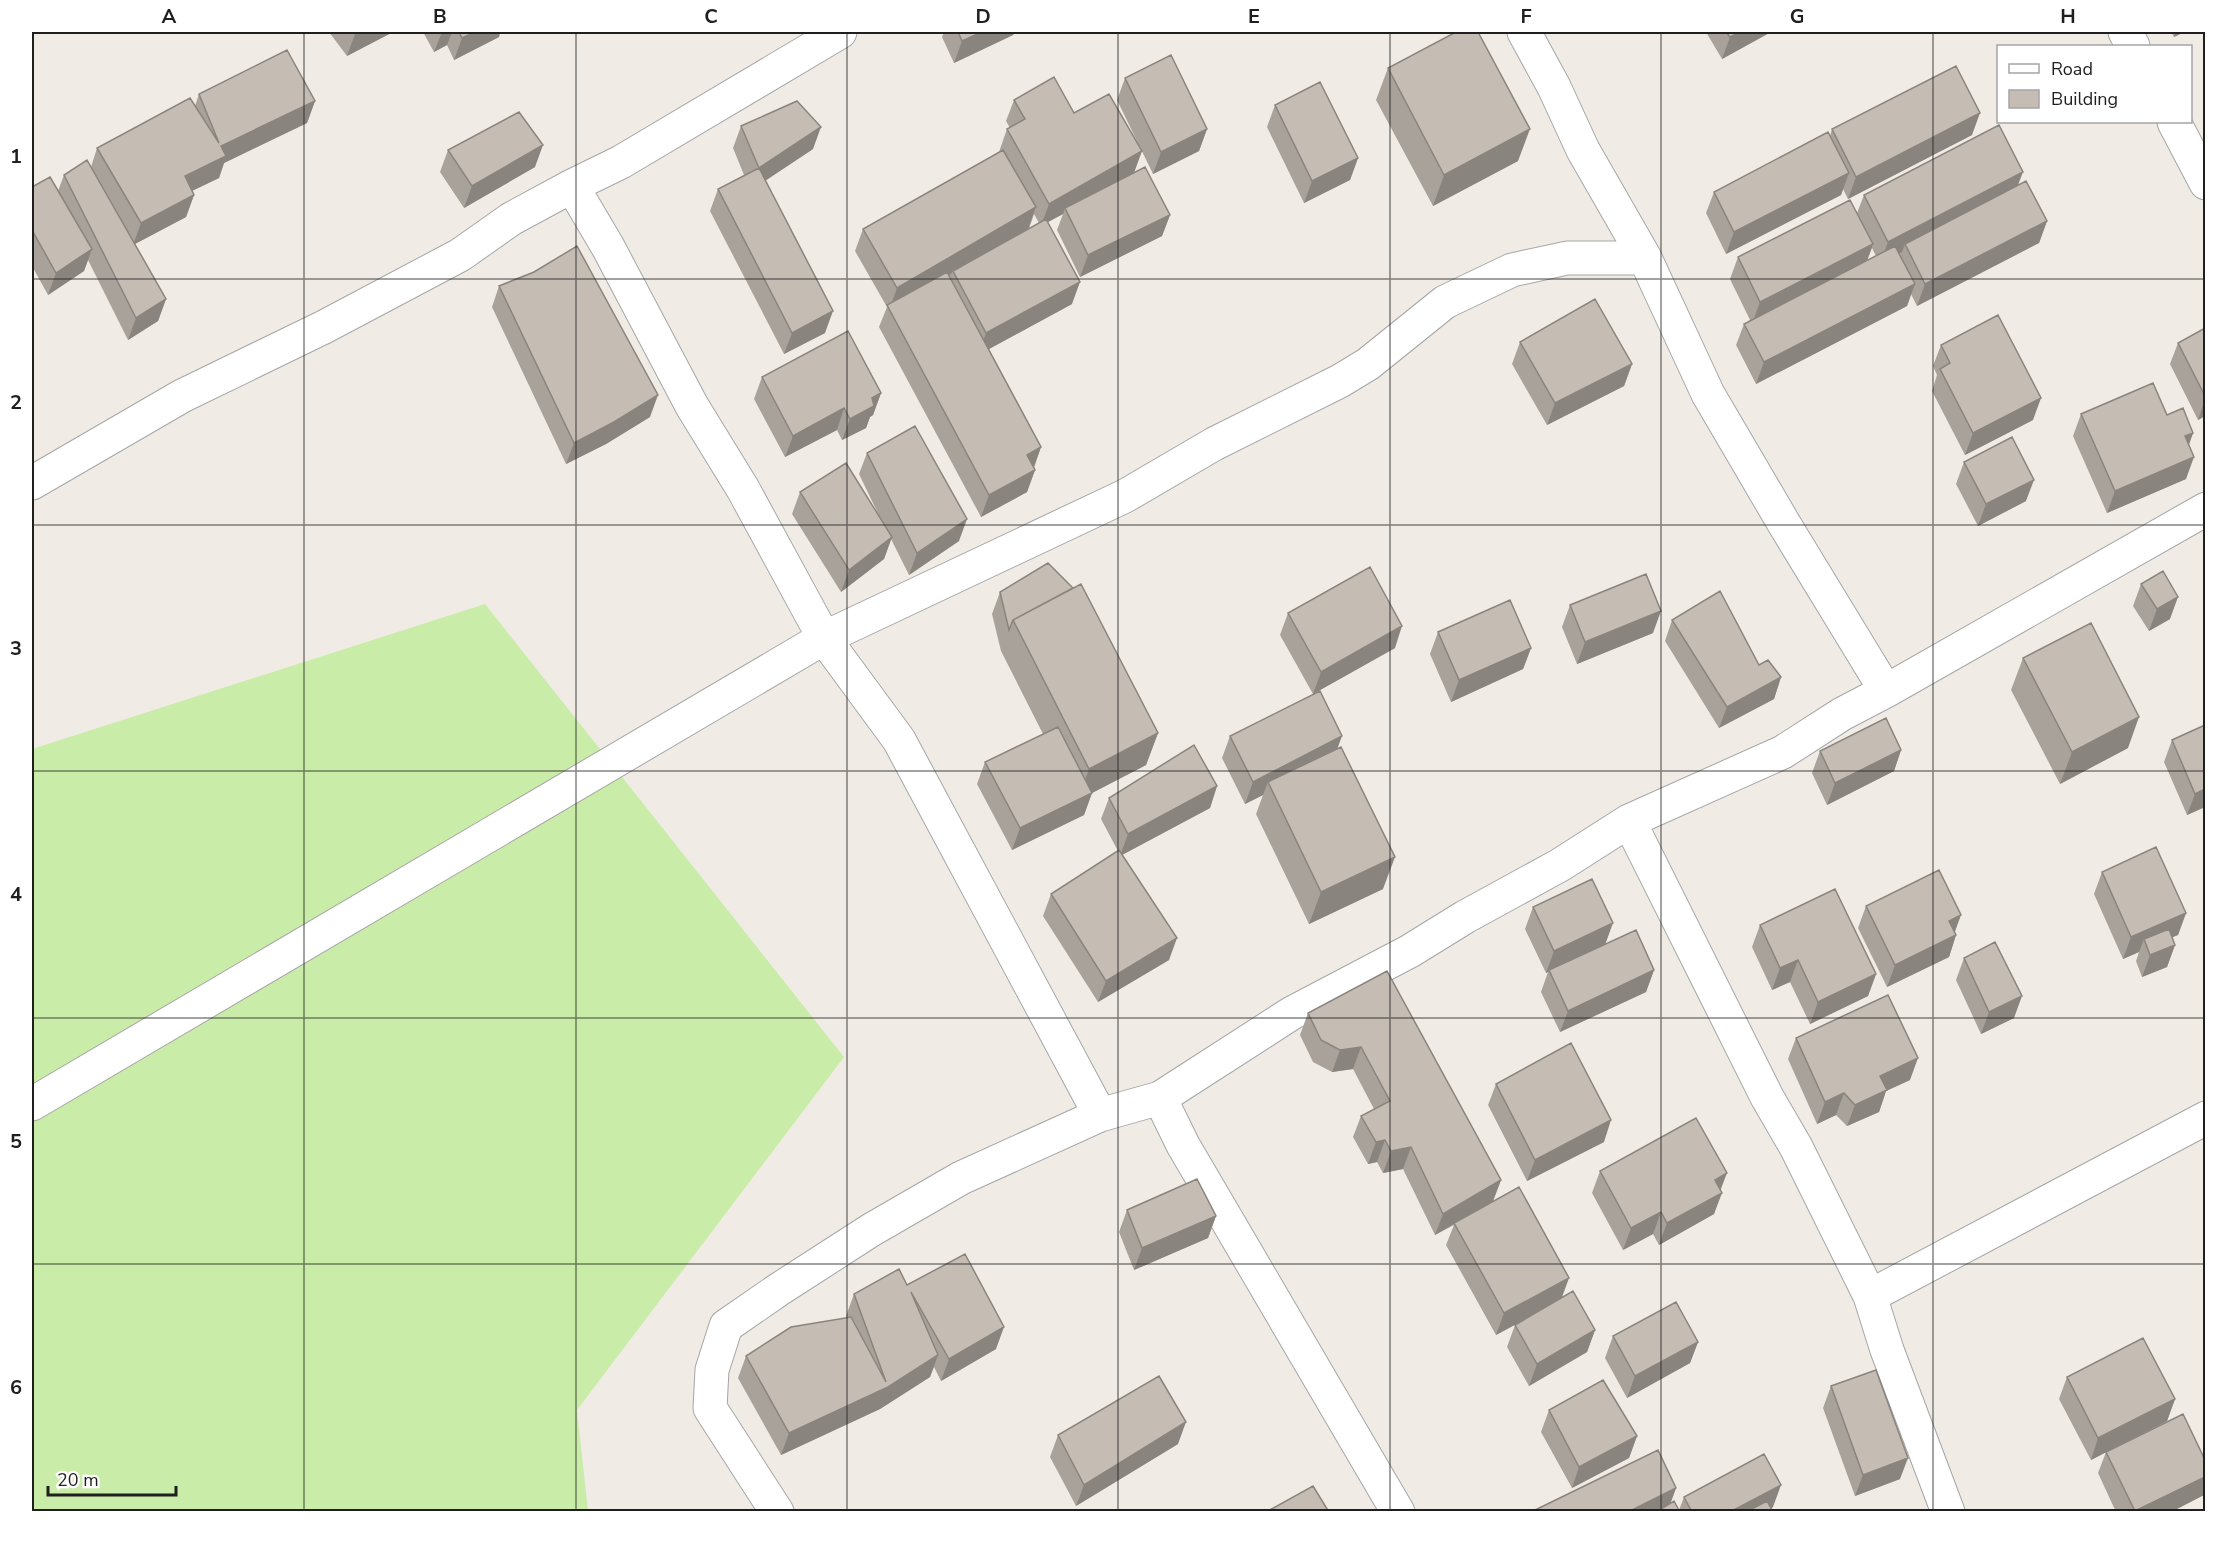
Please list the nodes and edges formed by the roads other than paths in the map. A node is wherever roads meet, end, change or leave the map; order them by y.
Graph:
1 (840, 32) edge
2 (1524, 32) edge
3 (2175, 123) edge
4 (2205, 183) edge
5 (572, 186) junction
6 (1645, 258) junction
7 (32, 483) edge
8 (2205, 509) edge
9 (824, 638) junction
10 (1886, 691) junction
11 (1629, 822) junction
12 (1160, 1098) junction
13 (32, 1104) edge
14 (1100, 1115) junction
15 (2205, 1119) edge
16 (1870, 1296) junction
17 (777, 1512) edge
18 (1398, 1512) edge
19 (1948, 1512) edge

1 - 5 street
2 - 6 street
3 - 4 street
5 - 7 street
5 - 9 street
6 - 9 street
6 - 10 street
8 - 10 street
9 - 13 street
9 - 14 street
10 - 11 street
11 - 12 street
11 - 16 street
12 - 14 street
12 - 18 street
14 - 17 street
15 - 16 street
16 - 19 street

